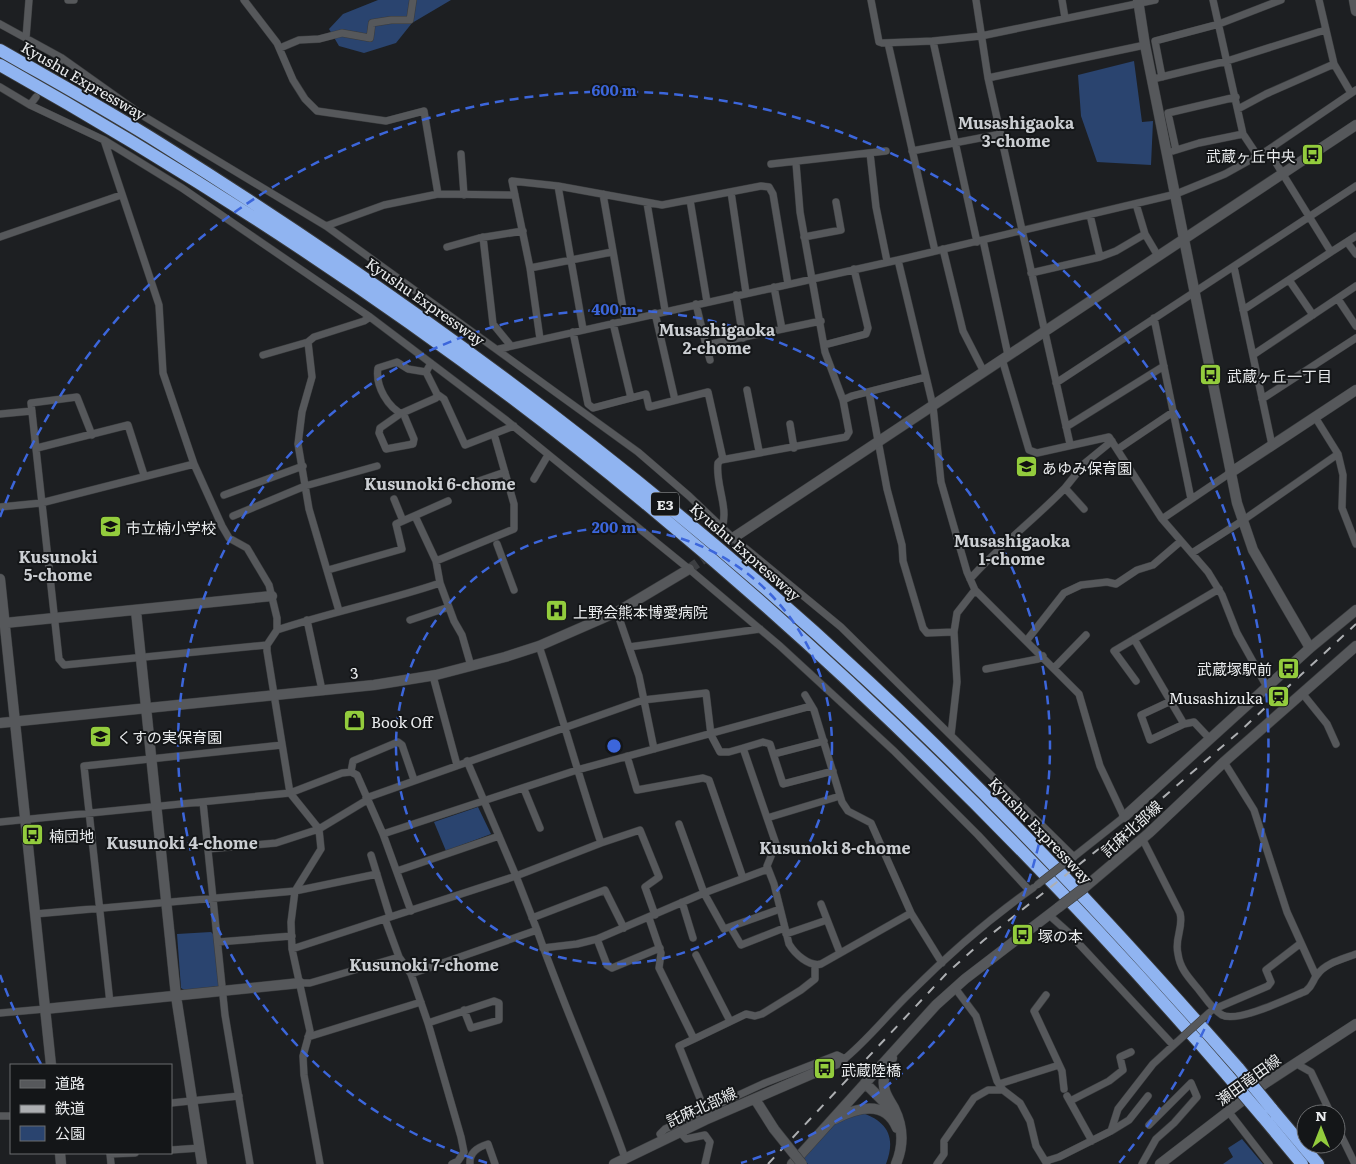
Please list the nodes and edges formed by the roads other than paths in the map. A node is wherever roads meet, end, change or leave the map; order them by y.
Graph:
1 (29, 0) edge
2 (68, 0) edge
3 (74, 0) edge
4 (244, 0) edge
5 (413, 0) edge
6 (871, 0) edge
7 (976, 0) edge
8 (1062, 0) edge
9 (1155, 0) edge
10 (1214, 0) edge
11 (1282, 0) edge
12 (1319, 0) edge
13 (1354, 0) edge
14 (1138, 2) edge
15 (1356, 11) edge
16 (1065, 18) junction
17 (0, 24) edge
18 (1219, 24) junction
19 (1325, 30) junction
20 (981, 36) junction
21 (26, 38) junction
22 (933, 41) junction
23 (888, 43) junction
24 (1145, 45) junction
25 (280, 48) junction
26 (0, 50) edge
27 (62, 58) junction
28 (1227, 61) junction
29 (1334, 64) junction
30 (0, 65) edge
31 (57, 66) dead end
32 (988, 78) junction
33 (1157, 78) junction
34 (0, 87) edge
35 (1353, 91) edge
36 (36, 97) dead end
37 (1236, 98) junction
38 (30, 105) junction
39 (1238, 109) junction
40 (1356, 125) edge
41 (1001, 134) junction
42 (1243, 134) junction
43 (104, 140) junction
44 (956, 142) junction
45 (1268, 150) junction
46 (886, 151) dead end
47 (912, 151) junction
48 (1172, 151) junction
49 (870, 153) junction
50 (461, 154) dead end
51 (1257, 155) junction
52 (796, 163) junction
53 (771, 164) dead end
54 (1283, 174) junction
55 (558, 186) junction
56 (1356, 186) edge
57 (731, 192) junction
58 (438, 194) junction
59 (603, 194) junction
60 (1176, 194) junction
61 (464, 195) junction
62 (515, 195) junction
63 (121, 196) junction
64 (690, 200) junction
65 (836, 202) dead end
66 (647, 203) junction
67 (1136, 204) junction
68 (1090, 215) junction
69 (1309, 217) junction
70 (326, 226) junction
71 (523, 231) junction
72 (1022, 231) junction
73 (1145, 234) junction
74 (1356, 236) edge
75 (0, 237) edge
76 (483, 237) junction
77 (804, 237) junction
78 (1183, 239) junction
79 (980, 241) junction
80 (1347, 242) junction
81 (447, 247) dead end
82 (943, 249) junction
83 (935, 251) junction
84 (612, 252) junction
85 (1331, 252) junction
86 (1356, 254) edge
87 (1100, 256) junction
88 (1158, 256) junction
89 (571, 260) junction
90 (898, 260) junction
91 (887, 261) junction
92 (1234, 267) junction
93 (530, 268) junction
94 (854, 269) junction
95 (1031, 273) junction
96 (812, 279) junction
97 (1289, 280) junction
98 (788, 284) junction
99 (1356, 286) edge
100 (774, 287) junction
101 (1196, 292) junction
102 (746, 293) junction
103 (736, 296) junction
104 (1338, 298) junction
105 (707, 302) junction
106 (696, 304) junction
107 (665, 310) junction
108 (1243, 310) junction
109 (655, 313) junction
110 (1313, 315) junction
111 (370, 317) junction
112 (1154, 318) junction
113 (625, 320) junction
114 (821, 321) junction
115 (613, 323) junction
116 (1356, 326) edge
117 (583, 329) junction
118 (782, 329) junction
119 (1045, 331) junction
120 (573, 332) junction
121 (743, 338) junction
122 (1356, 338) edge
123 (540, 339) junction
124 (308, 342) junction
125 (706, 345) junction
126 (824, 345) junction
127 (511, 346) junction
128 (499, 349) junction
129 (1253, 354) junction
130 (263, 355) dead end
131 (1005, 357) junction
132 (710, 360) dead end
133 (431, 364) junction
134 (1164, 366) junction
135 (426, 372) junction
136 (984, 372) junction
137 (926, 377) junction
138 (1056, 383) junction
139 (747, 390) dead end
140 (1356, 390) edge
141 (869, 392) junction
142 (437, 394) junction
143 (631, 398) junction
144 (1262, 399) junction
145 (675, 400) junction
146 (843, 400) junction
147 (933, 406) junction
148 (32, 411) junction
149 (1173, 412) junction
150 (0, 414) edge
151 (400, 414) junction
152 (1315, 417) junction
153 (790, 424) dead end
154 (514, 426) junction
155 (1066, 426) junction
156 (494, 434) junction
157 (92, 435) junction
158 (1112, 441) junction
159 (879, 442) junction
160 (1070, 444) junction
161 (1272, 445) junction
162 (37, 448) junction
163 (794, 448) junction
164 (1118, 449) junction
165 (759, 451) junction
166 (1338, 454) junction
167 (548, 455) junction
168 (723, 459) junction
169 (194, 464) junction
170 (303, 466) junction
171 (377, 466) dead end
172 (505, 472) junction
173 (1230, 473) junction
174 (144, 475) junction
175 (534, 478) dead end
176 (476, 482) dead end
177 (305, 486) junction
178 (1065, 488) junction
179 (224, 495) dead end
180 (394, 499) dead end
181 (1191, 499) junction
182 (448, 501) dead end
183 (41, 503) junction
184 (0, 506) edge
185 (1084, 509) dead end
186 (233, 516) dead end
187 (415, 516) junction
188 (1162, 519) junction
189 (403, 521) junction
190 (1242, 521) junction
191 (722, 528) junction
192 (733, 538) junction
193 (1182, 541) junction
194 (497, 544) dead end
195 (1356, 544) edge
196 (1192, 553) junction
197 (436, 561) junction
198 (689, 568) junction
199 (328, 570) junction
200 (0, 579) edge
201 (970, 579) junction
202 (440, 583) junction
203 (1219, 589) junction
204 (514, 590) dead end
205 (975, 590) junction
206 (272, 596) junction
207 (449, 607) junction
208 (1356, 610) edge
209 (136, 611) junction
210 (339, 611) junction
211 (616, 612) junction
212 (54, 617) junction
213 (307, 620) junction
214 (410, 620) dead end
215 (5, 623) junction
216 (760, 629) junction
217 (277, 630) junction
218 (954, 632) junction
219 (1086, 635) dead end
220 (1134, 639) junction
221 (1027, 640) junction
222 (267, 644) junction
223 (539, 646) junction
224 (1356, 646) edge
225 (629, 647) junction
226 (1310, 648) junction
227 (141, 656) junction
228 (1043, 656) junction
229 (471, 666) junction
230 (1054, 668) junction
231 (986, 669) dead end
232 (433, 676) junction
233 (1136, 681) dead end
234 (1268, 687) junction
235 (322, 690) junction
236 (1302, 692) junction
237 (274, 695) junction
238 (805, 695) dead end
239 (643, 700) junction
240 (1170, 701) junction
241 (811, 706) junction
242 (146, 710) junction
243 (14, 721) junction
244 (0, 723) edge
245 (1184, 724) junction
246 (567, 727) junction
247 (711, 735) junction
248 (951, 735) junction
249 (1210, 739) junction
250 (824, 741) junction
251 (1336, 744) dead end
252 (282, 745) junction
253 (743, 748) junction
254 (654, 749) junction
255 (774, 754) junction
256 (627, 756) junction
257 (151, 759) junction
258 (467, 762) junction
259 (1224, 762) junction
260 (458, 765) junction
261 (577, 770) junction
262 (833, 771) junction
263 (351, 772) junction
264 (414, 780) junction
265 (524, 789) junction
266 (290, 793) junction
267 (840, 796) junction
268 (367, 799) junction
269 (203, 802) junction
270 (485, 802) junction
271 (156, 807) junction
272 (90, 812) junction
273 (1124, 817) junction
274 (767, 818) junction
275 (24, 820) junction
276 (0, 822) edge
277 (679, 824) dead end
278 (540, 828) dead end
279 (319, 829) junction
280 (383, 834) junction
281 (499, 836) junction
282 (1142, 838) junction
283 (602, 843) junction
284 (208, 849) junction
285 (371, 855) dead end
286 (1071, 859) junction
287 (768, 869) junction
288 (397, 871) junction
289 (377, 874) junction
290 (516, 876) junction
291 (743, 878) junction
292 (1029, 890) junction
293 (295, 891) junction
294 (704, 893) junction
295 (213, 897) junction
296 (165, 902) junction
297 (682, 902) junction
298 (821, 904) dead end
299 (100, 908) junction
300 (780, 909) junction
301 (411, 911) junction
302 (911, 913) junction
303 (35, 914) junction
304 (1049, 915) junction
305 (652, 917) junction
306 (388, 918) junction
307 (532, 918) junction
308 (827, 920) junction
309 (624, 928) junction
310 (731, 928) junction
311 (536, 930) junction
312 (785, 931) junction
313 (292, 936) junction
314 (693, 938) dead end
315 (597, 939) junction
316 (218, 942) junction
317 (1301, 944) junction
318 (292, 948) junction
319 (543, 948) junction
320 (660, 948) junction
321 (840, 953) junction
322 (1356, 954) edge
323 (696, 955) dead end
324 (399, 958) junction
325 (942, 963) junction
326 (815, 965) junction
327 (411, 974) junction
328 (1316, 976) junction
329 (300, 983) junction
330 (955, 988) junction
331 (224, 992) junction
332 (1046, 995) dead end
333 (176, 996) junction
334 (421, 1002) junction
335 (110, 1003) junction
336 (45, 1009) junction
337 (464, 1010) junction
338 (1212, 1010) junction
339 (0, 1013) edge
340 (730, 1021) junction
341 (428, 1023) junction
342 (1356, 1024) edge
343 (308, 1037) junction
344 (694, 1039) junction
345 (1175, 1044) junction
346 (898, 1046) junction
347 (1131, 1052) dead end
348 (844, 1060) junction
349 (1295, 1063) junction
350 (51, 1064) edge
351 (1059, 1065) junction
352 (865, 1083) junction
353 (999, 1084) junction
354 (1064, 1089) dead end
355 (1003, 1090) junction
356 (238, 1096) junction
357 (1148, 1096) dead end
358 (755, 1099) junction
359 (192, 1101) junction
360 (172, 1103) edge
361 (1326, 1104) edge
362 (705, 1111) junction
363 (1228, 1112) junction
364 (1267, 1112) junction
365 (828, 1123) junction
366 (900, 1125) junction
367 (1149, 1125) dead end
368 (1111, 1131) junction
369 (680, 1132) junction
370 (663, 1140) junction
371 (1092, 1141) junction
372 (902, 1146) junction
373 (1346, 1146) edge
374 (200, 1148) junction
375 (172, 1150) edge
376 (625, 1158) junction
377 (1046, 1163) edge
378 (202, 1164) edge
379 (250, 1164) edge
380 (320, 1164) edge
381 (452, 1164) edge
382 (470, 1164) edge
383 (496, 1164) edge
384 (614, 1164) edge
385 (705, 1164) edge
386 (792, 1164) edge
387 (802, 1164) edge
388 (896, 1164) edge
389 (937, 1164) edge
390 (1142, 1164) edge
391 (1160, 1164) edge
392 (1269, 1164) edge
393 (1302, 1164) edge
394 (1318, 1164) edge
395 (1355, 1164) edge

1 - 21 street
2 - 3 street
4 - 25 street
5 - 25 street
6 - 23 street
7 - 20 street
8 - 16 street
9 - 14 street
10 - 18 street
11 - 18 street
12 - 19 street
13 - 15 street
14 - 16 street
14 - 24 street
16 - 20 street
17 - 21 street
18 - 28 street
18 - 33 street
19 - 28 street
19 - 29 street
20 - 22 street
20 - 32 street
21 - 27 street
22 - 23 street
22 - 44 street
23 - 47 street
24 - 32 street
24 - 33 street
25 - 58 street
26 - 364 highway, Kyushu Expressway / E3, bridge
27 - 31 street
27 - 70 street
28 - 33 street
28 - 37 street
29 - 35 street
29 - 39 street
30 - 364 highway, Kyushu Expressway / E3, bridge
32 - 41 street
33 - 48 street
34 - 38 street
35 - 45 street
36 - 38 street
37 - 39 street
37 - 48 street
38 - 43 street
39 - 42 street
40 - 54 street
41 - 44 street
41 - 72 street
42 - 48 street
42 - 51 street
43 - 63 street
43 - 111 street
44 - 47 street
44 - 79 street
45 - 51 street
45 - 54 street
46 - 49 street
47 - 83 street
48 - 60 street
49 - 52 street
49 - 91 street
50 - 61 street
51 - 60 street
52 - 53 street
52 - 77 street
54 - 69 street
54 - 78 street
55 - 59 street
55 - 62 street
55 - 89 street
56 - 69 street
57 - 64 street
57 - 98 street
57 - 102 street
58 - 61 street
58 - 70 street
59 - 66 street
59 - 84 street
60 - 67 street
60 - 78 street
61 - 62 street
62 - 71 street
63 - 75 street
63 - 169 street
64 - 66 street
64 - 105 street
65 - 77 street
66 - 107 street
67 - 68 street
67 - 73 street
68 - 72 street
68 - 87 street
69 - 85 street
69 - 92 street
70 - 128 street
71 - 76 street
71 - 93 street
72 - 79 street
72 - 95 street
73 - 87 street
73 - 88 street
74 - 80 street
76 - 81 street
76 - 127 street
77 - 96 street
78 - 88 street
78 - 101 street
79 - 82 street
79 - 131 street
80 - 85 street
80 - 86 street
82 - 83 street
82 - 136 street
83 - 90 street
84 - 89 street
84 - 113 street
85 - 97 street
87 - 95 street
88 - 119 street
89 - 93 street
89 - 117 street
90 - 91 street
90 - 137 street
91 - 94 street
92 - 101 street
92 - 108 street
93 - 123 street
94 - 96 street
94 - 126 street
95 - 119 street
96 - 98 street
96 - 114 street
97 - 108 street
97 - 110 street
98 - 100 street
99 - 104 street
100 - 102 street
100 - 118 street
101 - 112 street
101 - 173 street
102 - 103 street
103 - 105 street
103 - 121 street
104 - 110 street
104 - 116 street
105 - 106 street
106 - 107 street
106 - 125 street
107 - 109 street
108 - 129 street
109 - 113 street
109 - 145 street
110 - 129 street
111 - 124 street
111 - 133 street
112 - 134 street
112 - 138 street
113 - 115 street
114 - 118 street
114 - 126 street
115 - 117 street
115 - 143 street
117 - 120 street
118 - 121 street
119 - 131 street
119 - 138 street
120 - 123 street
120 - 143 street
121 - 125 street
122 - 144 street
123 - 127 street
124 - 130 street
124 - 170 street
125 - 132 street
126 - 146 street
127 - 128 street
128 - 191 street
129 - 144 street
131 - 136 street
131 - 160 street
133 - 135 street
133 - 154 street
134 - 149 street
134 - 155 street
135 - 142 street
135 - 151 street
136 - 147 street
137 - 141 street
137 - 147 street
138 - 155 street
139 - 165 street
140 - 152 street
141 - 146 street
141 - 159 street
142 - 151 street
142 - 156 street
143 - 145 street
144 - 161 street
145 - 168 street
146 - 163 street
147 - 159 street
147 - 201 street
148 - 150 street
148 - 157 street
148 - 162 street
149 - 164 street
149 - 181 street
151 - 151 street
152 - 161 street
152 - 166 street
153 - 163 street
154 - 156 street
154 - 167 street
155 - 160 street
156 - 172 street
157 - 162 street
157 - 174 street
158 - 160 street
158 - 164 street
158 - 178 street
159 - 192 street
159 - 218 street
161 - 173 street
162 - 183 street
163 - 165 street
164 - 188 street
165 - 168 street
166 - 190 street
166 - 195 street
167 - 175 street
167 - 198 street
168 - 191 street
169 - 174 street
169 - 206 street
170 - 177 street
170 - 179 street
171 - 177 street
172 - 176 street
172 - 197 street
173 - 181 street
173 - 190 street
174 - 183 street
177 - 186 street
177 - 199 street
178 - 185 street
178 - 201 street
180 - 189 street
181 - 188 street
182 - 187 street
183 - 184 street
183 - 212 street
187 - 189 street
187 - 197 street
188 - 193 street
189 - 199 street
190 - 196 street
190 - 226 street
191 - 192 street
192 - 248 street
193 - 196 street
193 - 221 street
194 - 204 street
196 - 203 street
197 - 202 street
198 - 211 street, 3
198 - 216 street
199 - 210 street
200 - 215 street
201 - 205 street
202 - 207 street
202 - 210 street
203 - 220 street
203 - 234 street
205 - 218 street
205 - 221 street
206 - 209 street
206 - 217 street
207 - 214 street
207 - 229 street
208 - 226 street
209 - 212 street
209 - 227 street
210 - 213 street
211 - 223 street, 3
211 - 225 street
212 - 215 street
212 - 227 street
213 - 217 street
213 - 235 street
215 - 243 street
216 - 225 street
216 - 292 street
217 - 222 street
218 - 248 street
219 - 230 street
220 - 233 street
220 - 240 street
221 - 228 street
222 - 227 street
222 - 237 street
223 - 229 street, 3
223 - 246 street
224 - 236 street, 託麻北部線
225 - 239 street
226 - 234 street
227 - 242 street
228 - 230 street
228 - 231 street
229 - 232 street, 3
230 - 273 street
232 - 235 street, 3
232 - 260 street
234 - 249 street
235 - 237 street, 3
236 - 251 street
236 - 259 street, 託麻北部線
237 - 242 street, 3
237 - 252 street
238 - 241 street
239 - 246 street
239 - 247 street
239 - 254 street
240 - 245 street
240 - 245 street
241 - 247 street
241 - 250 street
242 - 243 street, 3
242 - 257 street
243 - 244 street, 3
243 - 275 street
245 - 249 street
246 - 258 street
246 - 261 street
247 - 253 street
247 - 254 street
248 - 286 street
249 - 273 street
250 - 255 street
250 - 262 street
252 - 257 street
252 - 266 street
253 - 255 street
253 - 274 street
254 - 256 street
255 - 262 street
256 - 261 street
256 - 291 street
257 - 271 street
257 - 272 street
258 - 260 street
258 - 270 street
259 - 282 street, 託麻北部線
259 - 317 street
260 - 264 street
261 - 265 street
261 - 283 street
262 - 267 street
263 - 264 street
263 - 266 street
263 - 268 street
264 - 268 street
265 - 270 street
265 - 278 street
266 - 269 street
266 - 279 street
267 - 274 street
267 - 302 street
268 - 279 street
268 - 280 street
269 - 271 street
269 - 284 street
270 - 280 street
270 - 281 street
271 - 272 street
271 - 296 street
272 - 275 street
272 - 299 street
273 - 286 street
274 - 287 street
275 - 276 street
275 - 303 street
277 - 294 street
279 - 284 street
279 - 293 street
280 - 288 street
281 - 288 street
281 - 290 street
282 - 304 street, 託麻北部線, bridge
282 - 338 street
283 - 290 street
283 - 305 street
284 - 295 street
285 - 289 street
286 - 292 street, bridge
287 - 291 street
287 - 300 street
288 - 301 street
289 - 293 street
289 - 306 street
290 - 301 street
290 - 307 street
291 - 294 street
292 - 325 street
293 - 295 street
293 - 313 street
294 - 297 street
294 - 310 street
295 - 296 street
295 - 316 street
296 - 299 street
296 - 333 street
297 - 305 street
297 - 314 street
298 - 308 street
299 - 303 street
299 - 335 street
300 - 310 street
300 - 312 street
301 - 306 street
302 - 321 street
302 - 325 street
303 - 336 street
304 - 330 street, 託麻北部線
304 - 345 street
305 - 309 street
305 - 320 street
306 - 318 street
306 - 324 street
307 - 309 street
307 - 311 street
308 - 312 street
308 - 321 street
309 - 315 street
310 - 312 street
311 - 319 street
311 - 327 street
312 - 326 street
313 - 316 street
313 - 318 street
315 - 319 street
315 - 320 street
316 - 331 street
317 - 328 street
317 - 338 street
318 - 329 street
319 - 376 street
320 - 344 street
321 - 326 street
322 - 328 street
323 - 340 street
324 - 327 street
324 - 329 street
325 - 348 street
326 - 340 street
327 - 334 street
328 - 338 street
329 - 331 street
329 - 343 street
330 - 346 street, 託麻北部線
330 - 353 street
331 - 333 street
331 - 356 street
332 - 351 street
333 - 335 street
333 - 359 street
334 - 341 street
334 - 343 street
335 - 336 street
336 - 339 street
336 - 350 street
337 - 337 street
337 - 341 street
338 - 345 street, bridge
340 - 344 street
341 - 381 street
342 - 349 street, 瀬田竜田線
343 - 380 street
344 - 362 street
345 - 368 street
346 - 352 street, 託麻北部線
346 - 366 street, 託麻北部線
347 - 371 street
348 - 358 street
348 - 362 street
349 - 361 street
349 - 363 street, 瀬田竜田線
351 - 353 street
351 - 354 street
352 - 365 street
352 - 366 street, 託麻北部線
353 - 355 street
355 - 377 street
355 - 389 street
356 - 359 street
356 - 379 street
357 - 368 street
358 - 369 street, 託麻北部線
358 - 387 street, 託麻北部線, bridge
359 - 360 street
359 - 374 street
362 - 370 street
363 - 391 street, 瀬田竜田線
363 - 392 street
364 - 393 highway, Kyushu Expressway / E3
364 - 394 highway, Kyushu Expressway / E3
365 - 372 street
365 - 386 street
366 - 372 street, 託麻北部線
367 - 390 street
368 - 371 street
369 - 370 street, 託麻北部線
369 - 385 street
370 - 376 street, 託麻北部線
371 - 377 street
372 - 388 street, 託麻北部線
373 - 395 street
374 - 375 street
374 - 378 street
376 - 384 street, 託麻北部線
382 - 383 street

